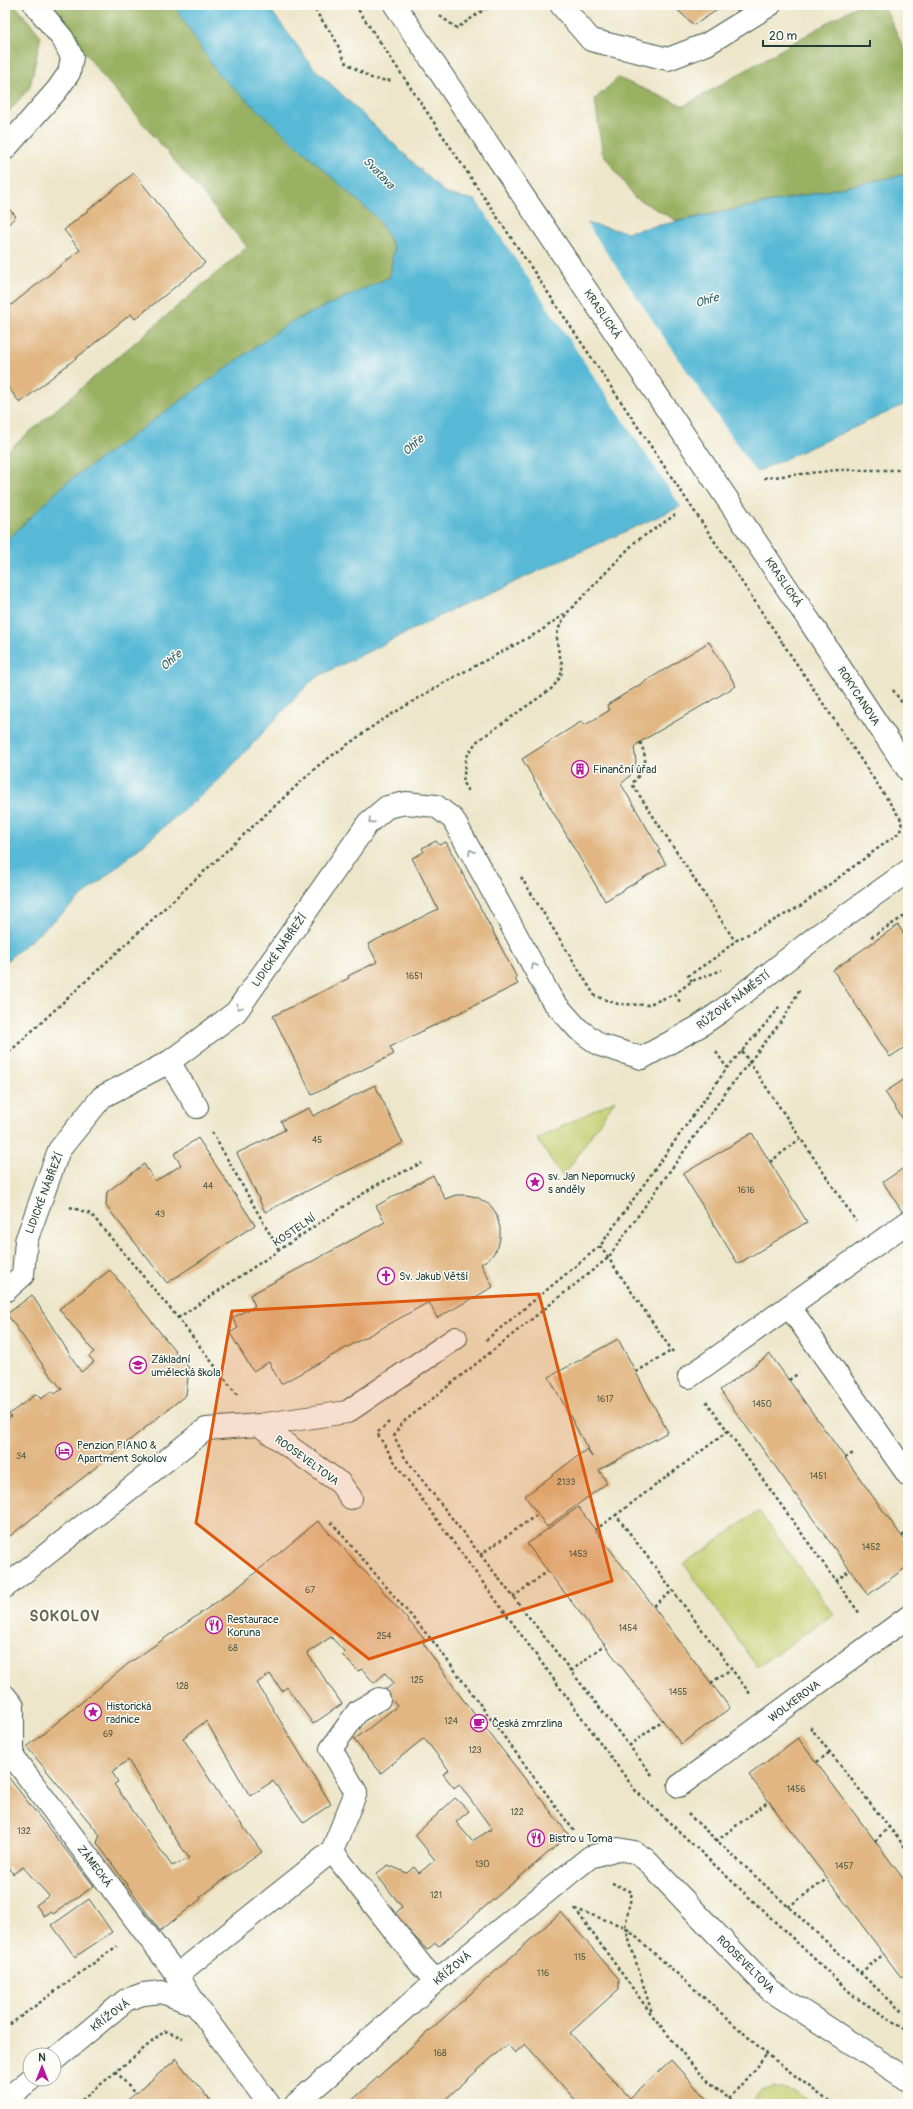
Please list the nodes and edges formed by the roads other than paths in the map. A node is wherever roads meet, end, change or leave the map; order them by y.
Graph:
1 (35, 5) edge
2 (395, 5) edge
3 (561, 5) edge
4 (770, 5) edge
5 (5, 149) edge
6 (810, 622) joint
7 (908, 770) edge
8 (908, 871) edge
9 (552, 1000) joint
10 (169, 1062) junction
11 (197, 1107) road end
12 (908, 1222) edge
13 (5, 1290) edge
14 (789, 1306) junction
15 (456, 1338) dead end
16 (689, 1377) road end
17 (259, 1425) junction
18 (908, 1475) edge
19 (346, 1491) road end
20 (5, 1587) edge
21 (908, 1617) edge
22 (5, 1696) edge
23 (379, 1699) dead end
24 (679, 1786) dead end
25 (618, 1849) joint
26 (332, 1851) junction
27 (177, 1975) junction
28 (436, 1981) junction
29 (196, 2006) junction
30 (62, 2053) edge
31 (908, 2080) edge
32 (22, 2086) edge
33 (5, 2100) edge
34 (269, 2104) edge
35 (296, 2104) edge

1 - 5 street
2 - 6 street, KRASLICKÁ, bridge
3 - 4 street
6 - 7 street, ROKYCANOVA
8 - 9 street, RŮŽOVÉ NÁMĚSTÍ
9 -> 10 street, LIDICKÉ NÁBŘEŽÍ
10 - 11 street
10 - 13 street, LIDICKÉ NÁBŘEŽÍ
12 - 14 street
14 - 16 street
14 - 18 street
15 - 17 street
17 - 19 street, ROOSEVELTOVA
17 - 20 street
21 - 24 street, WOLKEROVA
22 - 27 street, ZÁMECKÁ
23 - 26 street
25 - 28 street, KŘÍŽOVÁ
25 - 31 street, ROOSEVELTOVA
26 - 27 street
26 - 28 street
27 - 29 street, ZÁMECKÁ
28 - 35 street, KŘÍŽOVÁ
29 - 30 street, KŘÍŽOVÁ
29 - 34 street
32 - 33 street

